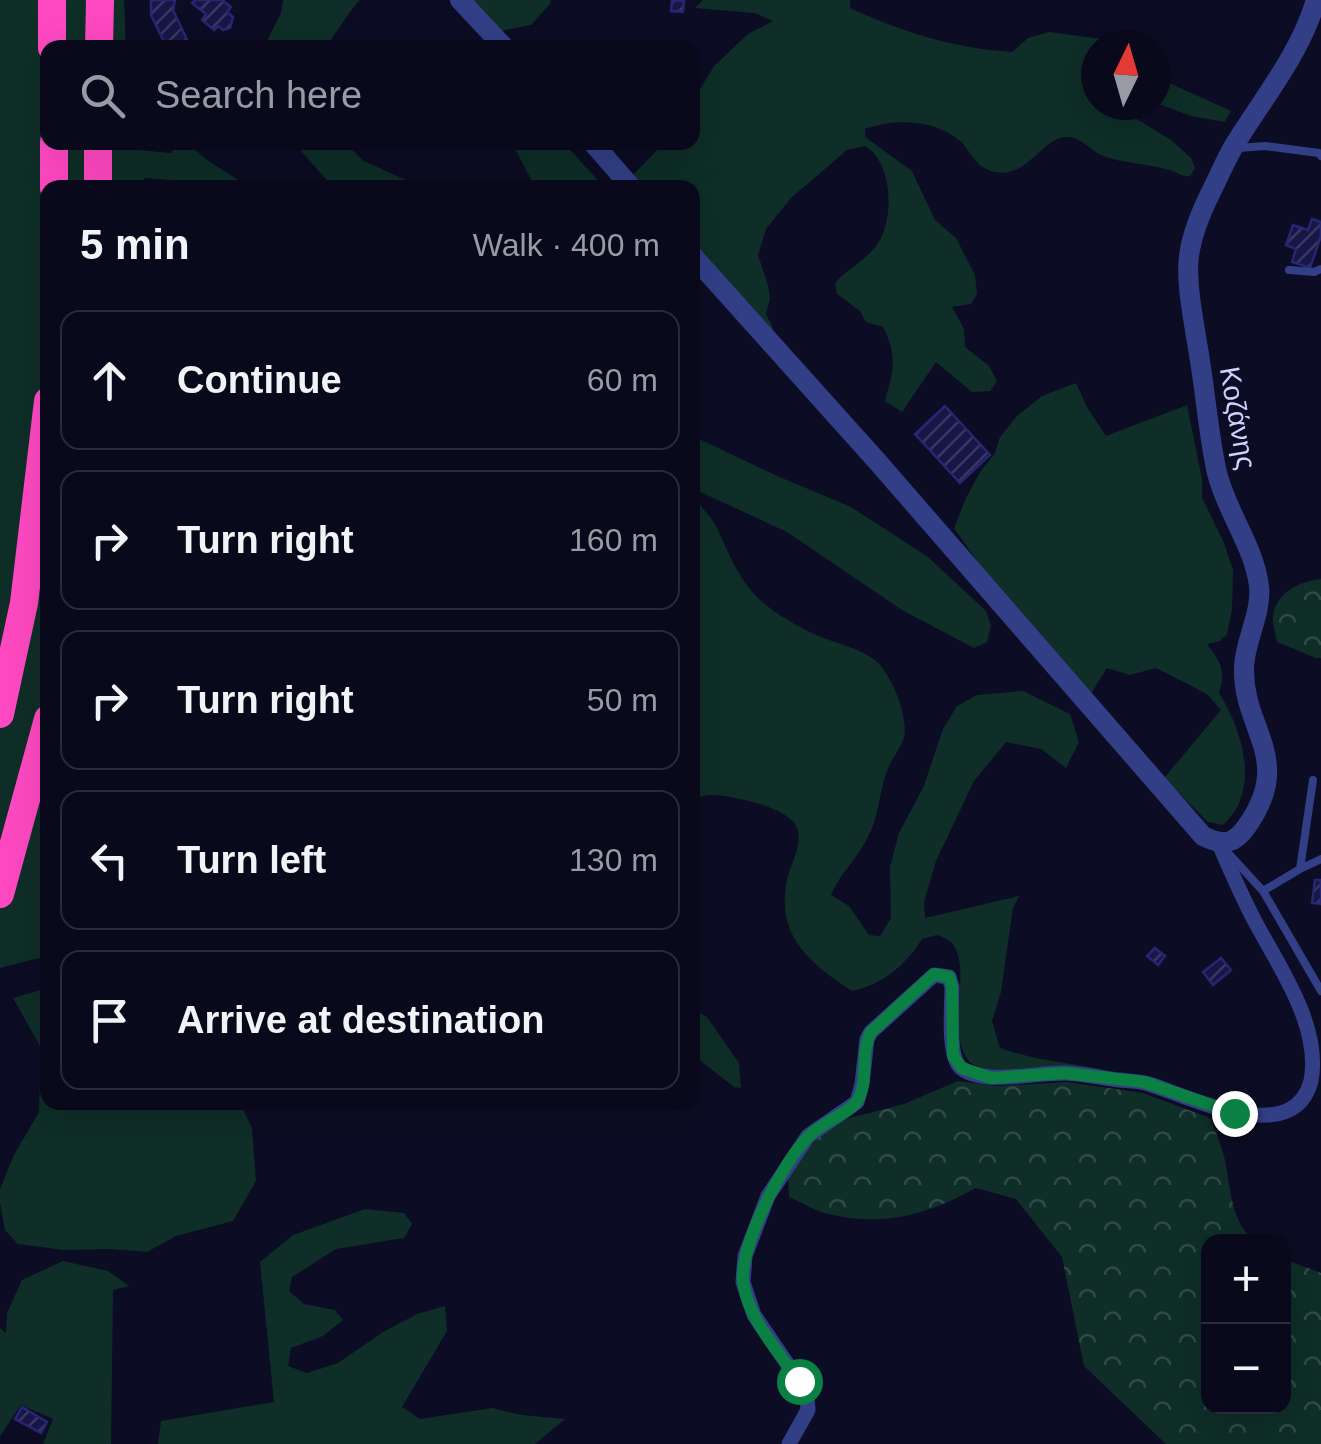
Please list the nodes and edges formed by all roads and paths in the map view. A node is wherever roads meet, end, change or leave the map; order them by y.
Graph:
1 (52, 0) edge
2 (100, 0) edge
3 (460, 0) edge
4 (1316, 0) edge
5 (52, 40) edge
6 (99, 40) edge
7 (498, 40) edge
8 (1232, 148) junction
9 (54, 150) edge
10 (98, 150) edge
11 (599, 150) edge
12 (1321, 156) edge
13 (54, 180) edge
14 (98, 180) edge
15 (625, 180) edge
16 (700, 264) edge
17 (1321, 268) edge
18 (1289, 270) dead end
19 (40, 468) edge
20 (0, 714) edge
21 (40, 747) edge
22 (1313, 780) dead end
23 (1219, 844) junction
24 (1321, 859) edge
25 (1300, 869) junction
26 (1263, 891) junction
27 (0, 894) edge
28 (1321, 991) edge
29 (789, 1444) edge

1 - 5 highway
2 - 6 highway
3 - 7 street
4 - 8 street, Κοζάνης
8 - 12 lane
8 - 23 street, Κοζάνης
9 - 13 highway
10 - 14 highway
11 - 15 street
16 - 23 street
17 - 18 lane
19 - 20 highway
21 - 27 highway
22 - 25 lane
23 - 26 lane
23 - 29 street
24 - 25 lane
25 - 26 lane
26 - 28 lane

